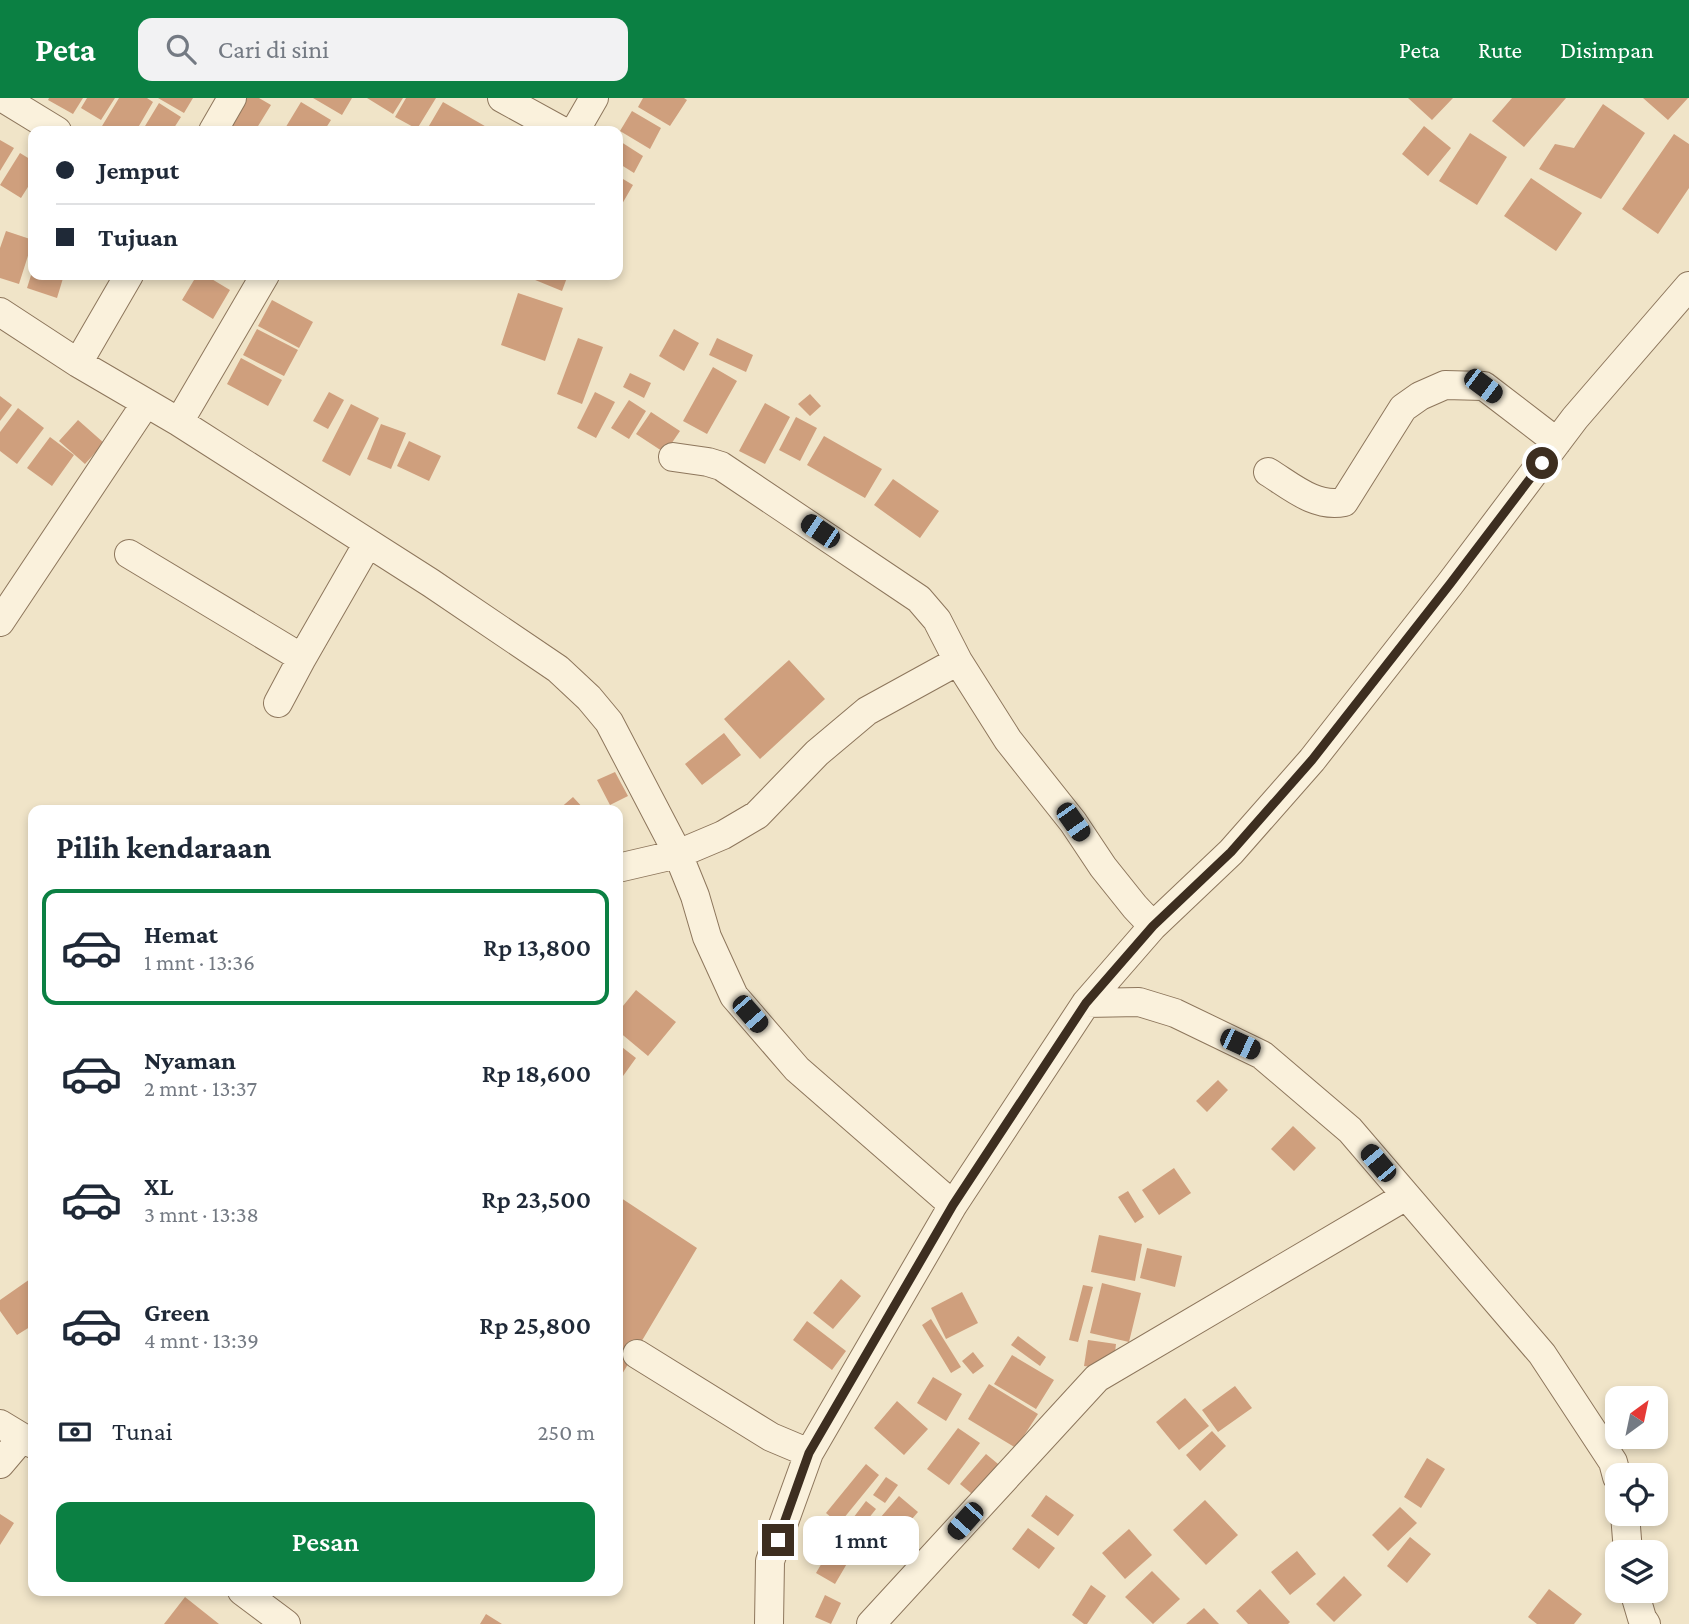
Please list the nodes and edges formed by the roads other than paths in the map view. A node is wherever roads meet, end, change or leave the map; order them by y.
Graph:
1 (3, 98) edge
2 (232, 98) edge
3 (502, 98) edge
4 (594, 98) edge
5 (49, 126) edge
6 (216, 126) edge
7 (553, 126) edge
8 (578, 126) edge
9 (127, 280) edge
10 (262, 280) edge
11 (1689, 286) edge
12 (0, 312) edge
13 (78, 363) junction
14 (146, 403) junction
15 (178, 422) junction
16 (1557, 442) junction
17 (673, 457) dead end
18 (1268, 472) dead end
19 (368, 543) junction
20 (129, 554) dead end
21 (0, 622) edge
22 (302, 659) junction
23 (958, 661) junction
24 (278, 703) dead end
25 (678, 854) junction
26 (623, 866) edge
27 (1153, 926) junction
28 (1086, 1003) junction
29 (1406, 1196) junction
30 (953, 1205) junction
31 (637, 1354) dead end
32 (19, 1435) edge
33 (809, 1453) junction
34 (1613, 1463) edge
35 (0, 1464) edge
36 (249, 1596) edge
37 (1638, 1603) edge
38 (286, 1624) edge
39 (769, 1624) edge
40 (871, 1624) edge
41 (1646, 1624) edge

1 - 5 street
2 - 6 street
3 - 7 street
4 - 8 street
9 - 13 street
10 - 15 street
11 - 16 street
12 - 13 street
13 - 14 street
14 - 15 street
14 - 21 street
15 - 19 street
16 - 18 street
16 - 27 street
17 - 23 street
19 - 22 street
19 - 25 street
20 - 22 street
22 - 24 street
23 - 25 street
23 - 27 street
25 - 26 street
25 - 30 street
27 - 28 street
28 - 29 street
28 - 30 street
29 - 34 street
29 - 40 street
30 - 33 street
31 - 33 street
32 - 35 street
33 - 39 street
36 - 38 street
37 - 41 street

